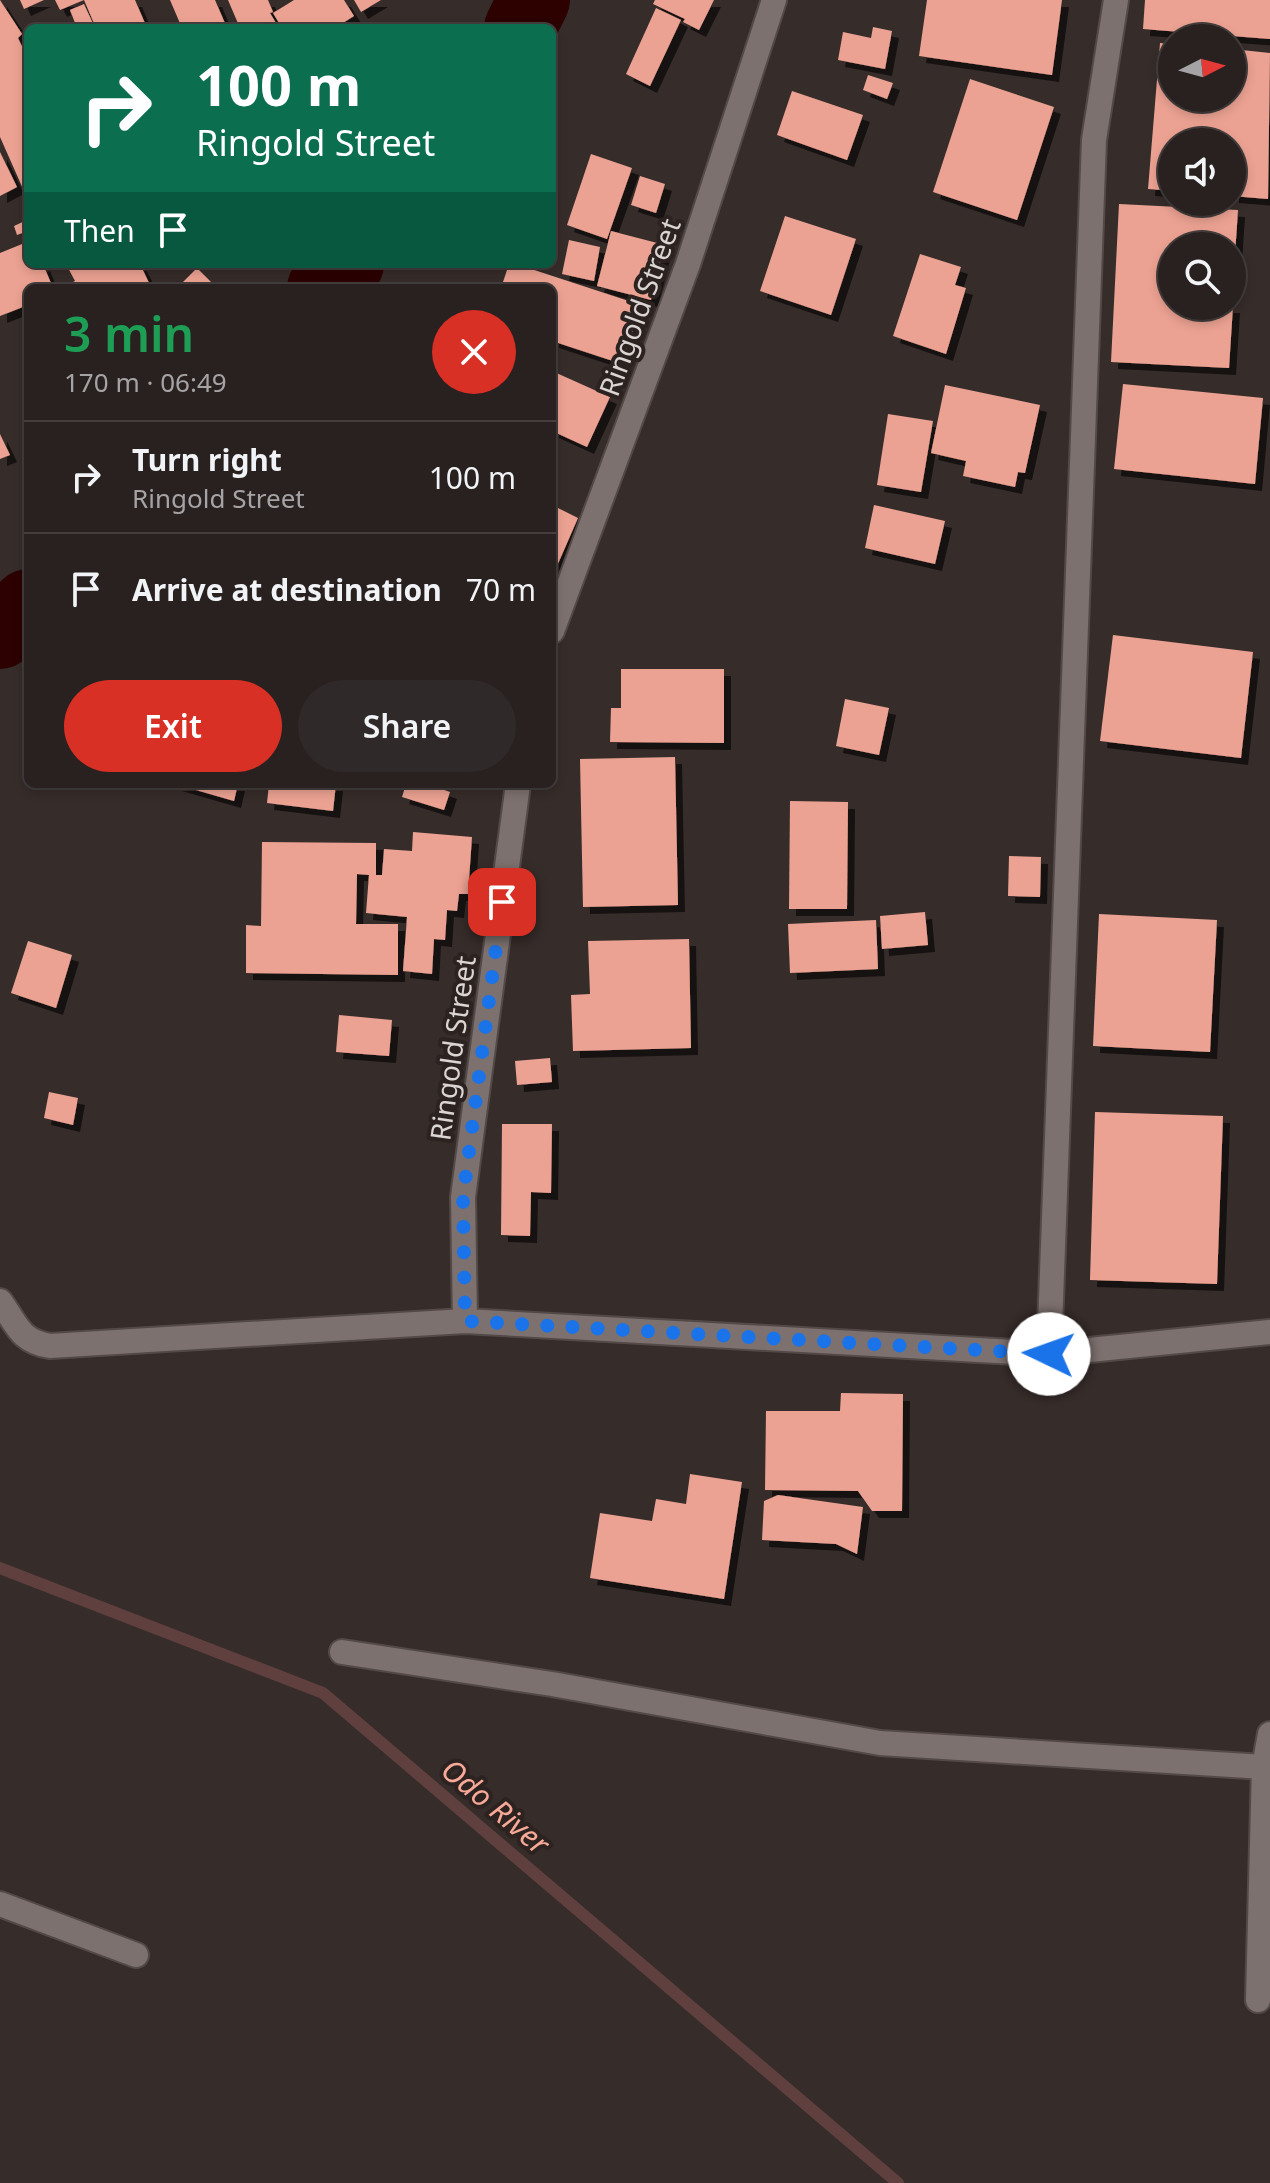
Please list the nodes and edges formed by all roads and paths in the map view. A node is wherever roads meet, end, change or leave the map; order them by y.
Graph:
1 (774, 0) edge
2 (1116, 0) edge
3 (556, 620) edge
4 (517, 788) edge
5 (0, 1301) edge
6 (465, 1321) junction
7 (1270, 1332) edge
8 (1049, 1354) junction
9 (342, 1652) dead end
10 (1270, 1734) edge
11 (1264, 1767) junction
12 (0, 1904) edge
13 (136, 1955) dead end
14 (1258, 2000) dead end

1 - 3 street, Ringold Street
2 - 8 street
4 - 6 street, Ringold Street
5 - 6 street
6 - 8 street
7 - 8 street
9 - 11 street
10 - 11 street
11 - 14 street
12 - 13 street

